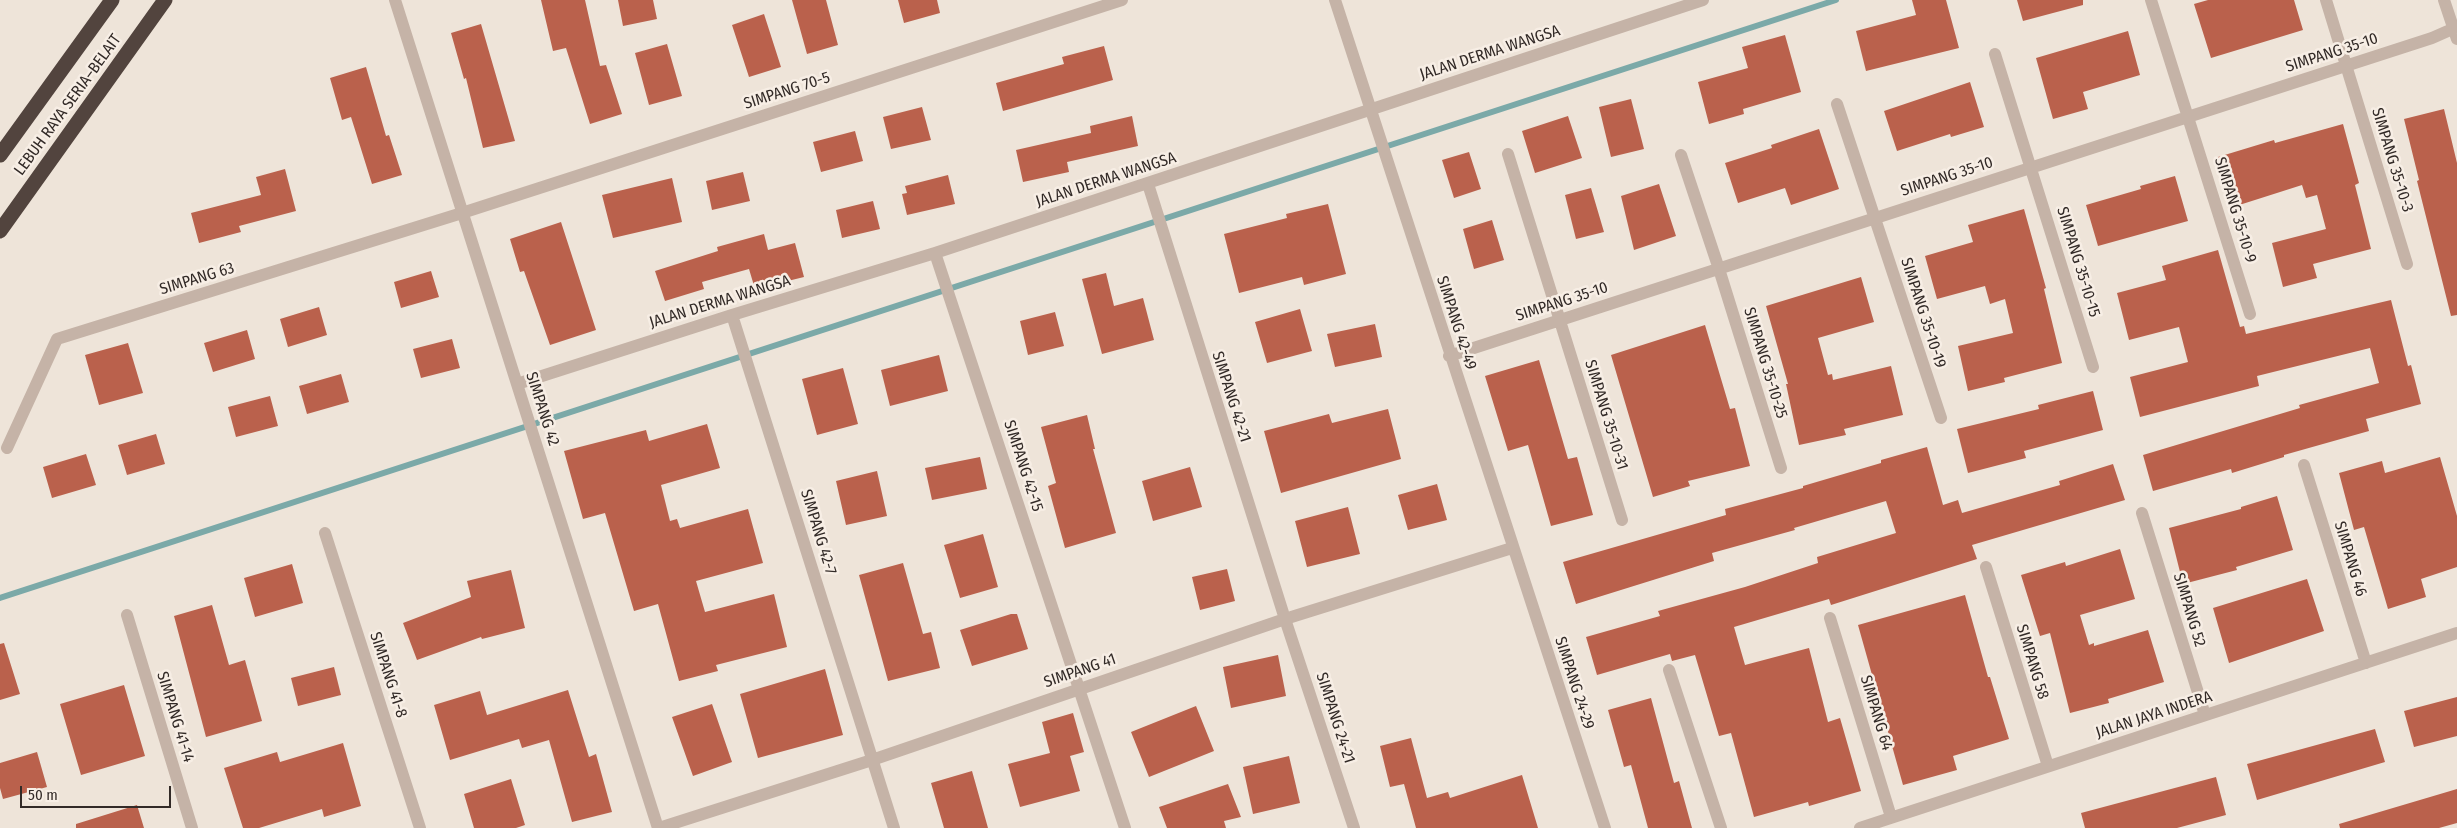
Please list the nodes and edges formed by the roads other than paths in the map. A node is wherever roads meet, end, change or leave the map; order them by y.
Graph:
1 (112, 0) edge
2 (165, 0) edge
3 (395, 0) edge
4 (1122, 0) edge
5 (1335, 0) edge
6 (1703, 0) edge
7 (2151, 0) edge
8 (2326, 0) edge
9 (2444, 0) edge
10 (2456, 32) edge
11 (1995, 54) dead end
12 (2346, 65) junction
13 (1837, 104) dead end
14 (1370, 109) junction
15 (2188, 116) junction
16 (1508, 154) dead end
17 (0, 155) edge
18 (1680, 155) dead end
19 (2031, 168) junction
20 (1148, 184) junction
21 (462, 213) junction
22 (1875, 217) junction
23 (0, 231) edge
24 (935, 253) junction
25 (2406, 264) dead end
26 (1719, 269) junction
27 (2250, 314) dead end
28 (732, 315) junction
29 (1560, 320) junction
30 (1449, 356) junction
31 (2093, 367) dead end
32 (517, 384) junction
33 (1941, 418) dead end
34 (7, 448) dead end
35 (2304, 465) dead end
36 (1780, 468) dead end
37 (2142, 513) dead end
38 (1622, 520) dead end
39 (325, 533) dead end
40 (1512, 548) junction
41 (1986, 567) dead end
42 (127, 615) dead end
43 (1830, 618) dead end
44 (1285, 619) junction
45 (2457, 634) edge
46 (2366, 663) junction
47 (1669, 670) dead end
48 (1080, 689) junction
49 (2205, 715) junction
50 (872, 760) junction
51 (2048, 766) junction
52 (1891, 817) junction
53 (192, 828) edge
54 (420, 828) edge
55 (658, 828) edge
56 (894, 828) edge
57 (1125, 828) edge
58 (1354, 828) edge
59 (1605, 828) edge
60 (1721, 828) edge
61 (1860, 828) edge

1 - 17 highway, LEBUH RAYA SERIA–BELAIT
2 - 23 highway, LEBUH RAYA SERIA–BELAIT
3 - 21 street, SIMPANG 42
4 - 21 street, SIMPANG 70-5
5 - 14 street, SIMPANG 42-49
6 - 14 street, JALAN DERMA WANGSA
7 - 15 street, SIMPANG 35-10-9
8 - 12 street, SIMPANG 35-10-3
9 - 10 street
10 - 12 street, SIMPANG 35-10
11 - 19 street, SIMPANG 35-10-15
12 - 15 street, SIMPANG 35-10
12 - 25 street, SIMPANG 35-10-3
13 - 22 street, SIMPANG 35-10-19
14 - 20 street, JALAN DERMA WANGSA
14 - 30 street, SIMPANG 42-49
15 - 19 street, SIMPANG 35-10
15 - 27 street, SIMPANG 35-10-9
16 - 29 street, SIMPANG 35-10-31
18 - 26 street, SIMPANG 35-10-25
19 - 22 street, SIMPANG 35-10
19 - 31 street, SIMPANG 35-10-15
20 - 24 street, JALAN DERMA WANGSA
20 - 44 street, SIMPANG 42-21
21 - 32 street, SIMPANG 42
21 - 34 street, SIMPANG 63
22 - 26 street, SIMPANG 35-10
22 - 33 street, SIMPANG 35-10-19
24 - 28 street, JALAN DERMA WANGSA
24 - 48 street, SIMPANG 42-15
26 - 29 street, SIMPANG 35-10
26 - 36 street, SIMPANG 35-10-25
28 - 32 street, JALAN DERMA WANGSA
28 - 50 street, SIMPANG 42-7
29 - 30 street, SIMPANG 35-10
29 - 38 street, SIMPANG 35-10-31
30 - 40 street, SIMPANG 42-49
32 - 55 street, SIMPANG 42
35 - 46 street, SIMPANG 46
37 - 49 street, SIMPANG 52
39 - 54 street, SIMPANG 41-8
40 - 44 street, SIMPANG 41
40 - 59 street, SIMPANG 24-29
41 - 51 street, SIMPANG 58
42 - 53 street, SIMPANG 41-14
43 - 52 street, SIMPANG 64
44 - 48 street, SIMPANG 41
44 - 58 street, SIMPANG 24-21
45 - 46 street, JALAN JAYA INDERA
46 - 49 street, JALAN JAYA INDERA
47 - 60 street
48 - 50 street, SIMPANG 41
48 - 57 street, SIMPANG 42-15
49 - 51 street, JALAN JAYA INDERA
50 - 55 street, SIMPANG 41
50 - 56 street, SIMPANG 42-7
51 - 52 street, JALAN JAYA INDERA
52 - 61 street, JALAN JAYA INDERA

